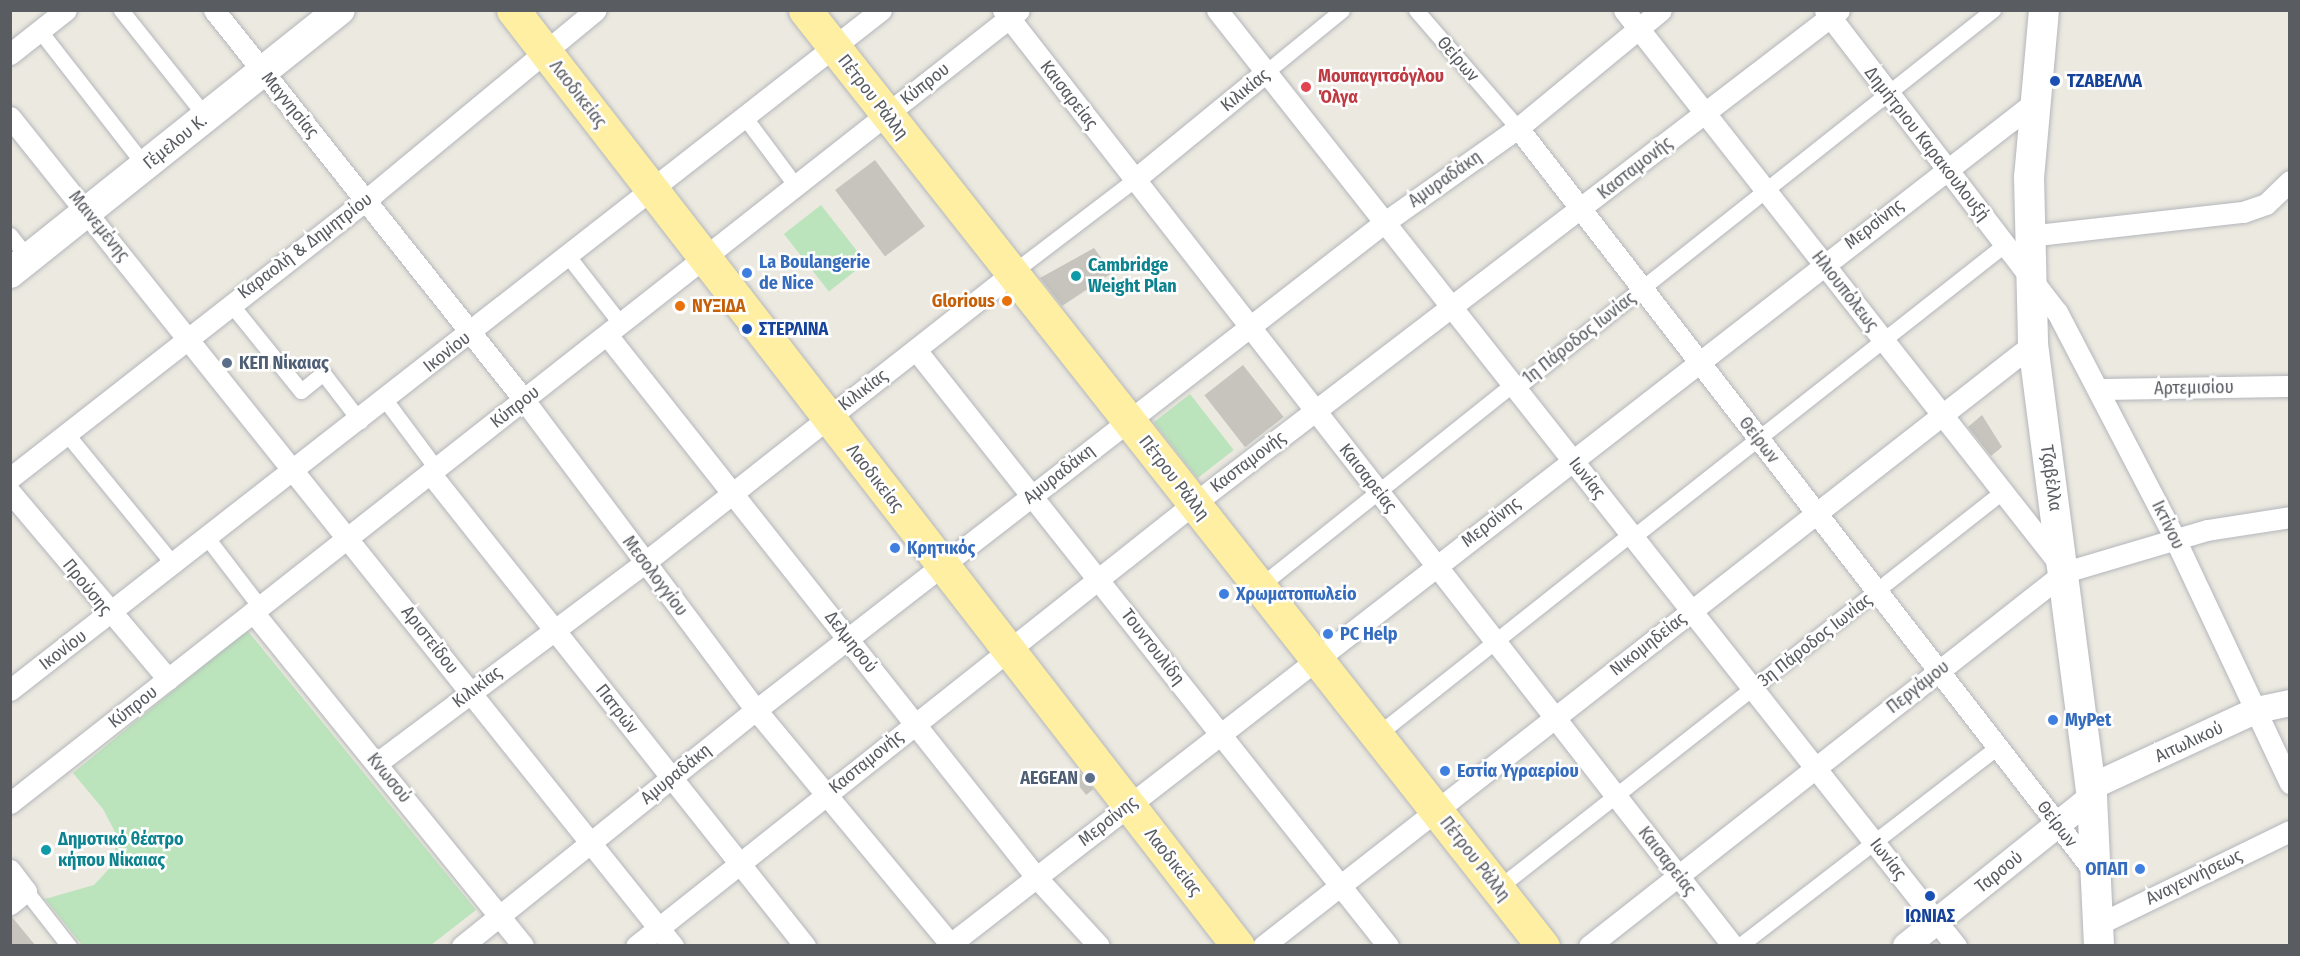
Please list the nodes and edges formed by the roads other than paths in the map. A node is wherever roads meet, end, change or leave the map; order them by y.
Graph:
1 (66, 10) edge
2 (121, 10) edge
3 (214, 10) edge
4 (513, 10) edge
5 (596, 10) edge
6 (805, 10) edge
7 (881, 10) edge
8 (1217, 10) edge
9 (1342, 10) edge
10 (1416, 10) edge
11 (1624, 10) edge
12 (1661, 10) edge
13 (1993, 10) edge
14 (330, 13) edge
15 (1011, 13) edge
16 (1831, 13) edge
17 (2037, 15) edge
18 (1638, 28) junction
19 (40, 31) junction
20 (834, 48) junction
21 (544, 51) junction
22 (10, 54) edge
23 (263, 72) junction
24 (1266, 72) junction
25 (1889, 94) junction
26 (2036, 101) junction
27 (1705, 113) junction
28 (887, 114) junction
29 (10, 117) edge
30 (206, 117) junction
31 (747, 119) junction
32 (1518, 128) junction
33 (145, 166) junction
34 (1946, 168) junction
35 (1134, 180) junction
36 (2289, 181) edge
37 (796, 186) junction
38 (651, 189) junction
39 (1766, 191) junction
40 (366, 200) junction
41 (1581, 210) junction
42 (88, 212) junction
43 (1385, 222) junction
44 (10, 235) edge
45 (2016, 240) junction
46 (568, 256) junction
47 (704, 258) junction
48 (1823, 264) junction
49 (20, 266) edge
50 (1012, 273) junction
51 (2030, 277) junction
52 (1642, 288) junction
53 (230, 303) junction
54 (1450, 305) junction
55 (1250, 327) junction
56 (614, 329) junction
57 (471, 333) junction
58 (188, 334) junction
59 (1883, 340) junction
60 (2033, 344) junction
61 (916, 350) junction
62 (1698, 361) junction
63 (1514, 386) junction
64 (2289, 386) edge
65 (2099, 389) junction
66 (386, 400) junction
67 (524, 400) junction
68 (1315, 411) junction
69 (1942, 415) junction
70 (828, 417) junction
71 (1128, 419) junction
72 (360, 421) junction
73 (66, 433) junction
74 (1759, 439) junction
75 (1572, 459) junction
76 (433, 470) junction
77 (297, 471) junction
78 (10, 478) edge
79 (731, 491) junction
80 (10, 492) edge
81 (2002, 492) junction
82 (1379, 493) junction
83 (1032, 495) junction
84 (1194, 503) junction
85 (1816, 513) junction
86 (2289, 517) edge
87 (1632, 535) junction
88 (349, 537) junction
89 (208, 539) junction
90 (2175, 539) junction
91 (644, 562) junction
92 (943, 564) junction
93 (174, 565) junction
94 (1436, 566) junction
95 (2065, 572) junction
96 (1100, 579) junction
97 (1260, 586) junction
98 (1877, 592) junction
99 (256, 609) junction
100 (1692, 610) junction
101 (110, 615) junction
102 (554, 629) junction
103 (848, 639) junction
104 (1495, 642) junction
105 (1008, 649) junction
106 (1316, 658) junction
107 (1938, 671) junction
108 (168, 679) junction
109 (1753, 688) junction
110 (10, 690) edge
111 (471, 691) junction
112 (2289, 703) edge
113 (756, 710) junction
114 (2257, 710) junction
115 (1554, 718) junction
116 (915, 723) junction
117 (1221, 733) junction
118 (1377, 735) junction
119 (1997, 747) junction
120 (377, 763) junction
121 (1816, 767) junction
122 (671, 778) junction
123 (2289, 783) edge
124 (2092, 792) junction
125 (826, 794) junction
126 (1614, 795) junction
127 (10, 802) edge
128 (1129, 805) junction
129 (1436, 810) junction
130 (2058, 825) junction
131 (2289, 831) edge
132 (1875, 842) junction
133 (591, 843) junction
134 (740, 863) junction
135 (10, 870) edge
136 (2096, 874) junction
137 (1678, 876) junction
138 (1036, 877) junction
139 (1340, 885) junction
140 (1498, 888) junction
141 (18, 897) edge
142 (500, 916) junction
143 (1937, 921) junction
144 (658, 928) junction
145 (2099, 935) edge
146 (69, 945) edge
147 (462, 945) edge
148 (523, 945) edge
149 (636, 945) edge
150 (673, 945) edge
151 (805, 945) edge
152 (950, 945) edge
153 (1099, 945) edge
154 (1238, 945) edge
155 (1263, 945) edge
156 (1388, 945) edge
157 (1543, 945) edge
158 (1589, 945) edge
159 (1733, 945) edge
160 (1739, 945) edge
161 (1906, 945) edge
162 (1956, 945) edge

1 - 19 street
2 - 30 street
3 - 23 street, Μαγνησίας
4 - 21 main road, Λαοδικείας
5 - 21 street, Καραολή & Δημητρίου
6 - 20 main road, Πέτρου Ράλλη
7 - 20 street, Ικονίου
8 - 24 street, Ιωνίας
9 - 24 street, Κιλικίας
10 - 32 street, Θείρων
11 - 18 street, Ηλιουπόλεως
12 - 18 street, Αμυραδάκη
13 - 25 street, 1η Πάροδος Ιωνίας
14 - 23 main road, Γέμελου Κ.
15 - 28 street, Κύπρου
15 - 35 street, Καισαρείας
16 - 25 street, Δημήτριου Καρακουλουξή
16 - 27 street, Κασταμονής
17 - 26 main road, Τζαβέλλα
18 - 27 street, Ηλιουπόλεως
18 - 32 street, Αμυραδάκη
19 - 22 street
19 - 33 street
20 - 28 main road, Πέτρου Ράλλη
20 - 31 street, Ικονίου
21 - 38 main road, Λαοδικείας
21 - 40 street, Καραολή & Δημητρίου
23 - 30 main road, Γέμελου Κ.
23 - 40 street, Μαγνησίας
24 - 35 street, Κιλικίας
24 - 43 street, Ιωνίας
25 - 34 street, Δημήτριου Καρακουλουξή
25 - 39 street, 1η Πάροδος Ιωνίας
26 - 34 street, Μερσίνης
26 - 45 main road, Τζαβέλλα
27 - 39 street, Ηλιουπόλεως
27 - 41 street, Κασταμονής
28 - 37 street, Κύπρου
28 - 50 main road, Πέτρου Ράλλη
29 - 42 street, Μαινεμένης
30 - 33 main road, Γέμελου Κ.
31 - 37 street
31 - 38 street, Ικονίου
32 - 41 street, Θείρων
32 - 43 street, Αμυραδάκη
33 - 42 main road, Γέμελου Κ.
34 - 45 street, Δημήτριου Καρακουλουξή
34 - 48 street, Μερσίνης
35 - 50 street, Κιλικίας
35 - 55 street, Καισαρείας
36 - 45 street
37 - 47 street, Κύπρου
38 - 46 street, Ικονίου
38 - 47 main road, Λαοδικείας
39 - 48 street, Ηλιουπόλεως
39 - 52 street, 1η Πάροδος Ιωνίας
40 - 53 street, Καραολή & Δημητρίου
40 - 57 street, Μεσολογγίου
41 - 52 street, Θείρων
41 - 54 street, Κασταμονής
42 - 49 main road, Γέμελου Κ.
42 - 58 street, Μαινεμένης
43 - 54 street, Ιωνίας
43 - 55 street, Αμυραδάκη
44 - 49 street
45 - 51 main road, Τζαβέλλα
45 - 59 street
46 - 56 street
46 - 57 street, Ικονίου
47 - 56 street, Κύπρου
47 - 70 main road, Λαοδικείας
48 - 59 street, Ηλιουπόλεως
48 - 62 street, Μερσίνης
50 - 61 street, Κιλικίας
50 - 71 main road, Πέτρου Ράλλη
51 - 60 main road, Τζαβέλλα
51 - 65 street, Ικτίνου
52 - 62 street, Θείρων
52 - 63 street, 1η Πάροδος Ιωνίας
53 - 58 street, Καραολή & Δημητρίου
53 - 72 street
54 - 63 street, Ιωνίας
54 - 68 street, Κασταμονής
55 - 68 street, Καισαρείας
55 - 71 street, Αμυραδάκη
56 - 67 street, Κύπρου
56 - 79 street, Δελμησού
57 - 66 street, Ικονίου
57 - 67 street, Μεσολογγίου
58 - 73 street, Καραολή & Δημητρίου
58 - 77 street, Αριστείδου
59 - 69 street, Ηλιουπόλεως
59 - 74 street
60 - 69 street, Νικομηδείας
60 - 95 main road, Τζαβέλλα
61 - 70 street, Κιλικίας
61 - 83 street, Τουντουλίδη
62 - 74 street, Θείρων
62 - 75 street, Μερσίνης
63 - 75 street, Ιωνίας
63 - 82 street, 1η Πάροδος Ιωνίας
64 - 65 street, Αρτεμισίου
65 - 90 street, Ικτίνου
66 - 72 street, Ικονίου
66 - 76 street
67 - 76 street, Κύπρου
67 - 91 street, Μεσολογγίου
68 - 82 street, Καισαρείας
68 - 84 street, Κασταμονής
69 - 81 street, Ηλιουπόλεως
69 - 85 street, Νικομηδείας
70 - 79 street, Κιλικίας
70 - 92 main road, Λαοδικείας
71 - 83 street, Αμυραδάκη
71 - 84 main road, Πέτρου Ράλλη
72 - 77 street, Ικονίου
73 - 78 street, Καραολή & Δημητρίου
73 - 93 street
74 - 85 street, Θείρων
74 - 87 street
75 - 87 street, Ιωνίας
75 - 94 street, Μερσίνης
76 - 88 street, Κύπρου
76 - 102 street, Πατρών
77 - 88 street, Αριστείδου
77 - 89 street, Ικονίου
79 - 91 street, Κιλικίας
79 - 103 street, Δελμησού
80 - 101 street, Προύσης
81 - 95 street, Ηλιουπόλεως
81 - 98 street, 3η Πάροδος Ιωνίας
82 - 94 street, Καισαρείας
82 - 97 street, 1η Πάροδος Ιωνίας
83 - 92 street, Αμυραδάκη
83 - 96 street, Τουντουλίδη
84 - 96 street, Κασταμονής
84 - 97 main road, Πέτρου Ράλλη
85 - 98 street, Θείρων
85 - 100 street, Νικομηδείας
86 - 90 street, Περγάμου
87 - 100 street, Ιωνίας
87 - 104 street
88 - 99 street, Κύπρου
88 - 111 street, Αριστείδου
89 - 93 street, Ικονίου
89 - 99 street
90 - 95 street, Περγάμου
90 - 114 street, Ικτίνου
91 - 102 street, Κιλικίας
91 - 113 street, Μεσολογγίου
92 - 103 street, Αμυραδάκη
92 - 105 main road, Λαοδικείας
93 - 101 street, Ικονίου
94 - 104 street, Καισαρείας
94 - 106 street, Μερσίνης
95 - 107 street, Περγάμου
95 - 124 main road, Τζαβέλλα
96 - 105 street, Κασταμονής
96 - 117 street, Τουντουλίδη
97 - 106 main road, Πέτρου Ράλλη
98 - 107 street, Θείρων
98 - 109 street, 3η Πάροδος Ιωνίας
99 - 108 street, Κύπρου
99 - 120 street, Κνωσού
100 - 109 street, Ιωνίας
100 - 115 street, Νικομηδείας
101 - 108 street, Προύσης
101 - 110 street, Ικονίου
102 - 111 street, Κιλικίας
102 - 122 street, Πατρών
103 - 113 street, Αμυραδάκη
103 - 116 street, Δελμησού
104 - 115 street, Καισαρείας
104 - 118 street
105 - 116 street, Κασταμονής
105 - 128 main road, Λαοδικείας
106 - 117 street, Μερσίνης
106 - 118 main road, Πέτρου Ράλλη
107 - 119 street, Θείρων
107 - 121 street, Περγάμου
108 - 127 street, Κύπρου
109 - 121 street, Ιωνίας
109 - 126 street, 3η Πάροδος Ιωνίας
111 - 120 street, Κιλικίας
111 - 133 street, Αριστείδου
112 - 114 street, Αιτωλικού
113 - 122 street, Αμυραδάκη
113 - 125 street, Μεσολογγίου
114 - 123 street, Ικτίνου
114 - 124 street, Αιτωλικού
115 - 126 street, Καισαρείας
115 - 129 street, Νικομηδείας
116 - 125 street, Κασταμονής
116 - 138 street, Δελμησού
117 - 128 street, Μερσίνης
117 - 139 street, Τουντουλίδη
118 - 129 main road, Πέτρου Ράλλη
119 - 130 street, Θείρων
119 - 132 street
120 - 142 street, Κνωσού
121 - 132 street, Ιωνίας
121 - 137 street, Περγάμου
122 - 133 street, Αμυραδάκη
122 - 134 street, Πατρών
124 - 130 street, Ταρσού
124 - 136 main road, Τζαβέλλα
125 - 134 street, Κασταμονής
125 - 152 street, Μεσολογγίου
126 - 137 street, Καισαρείας
126 - 140 street, 3η Πάροδος Ιωνίας
128 - 138 street, Μερσίνης
128 - 154 main road, Λαοδικείας
129 - 139 street, Νικομηδείας
129 - 140 main road, Πέτρου Ράλλη
130 - 136 street, Θείρων
130 - 143 street, Ταρσού
131 - 145 street, Αναγεννήσεως
132 - 143 street, Ιωνίας
132 - 160 street
133 - 142 street, Αμυραδάκη
133 - 144 street, Αριστείδου
134 - 144 street, Κασταμονής
134 - 151 street, Πατρών
135 - 141 street
136 - 145 main road, Τζαβέλλα
137 - 158 street, Περγάμου
137 - 159 street, Καισαρείας
138 - 152 street, Μερσίνης
138 - 153 street, Δελμησού
139 - 155 street, Νικομηδείας
139 - 156 street, Τουντουλίδη
140 - 157 main road, Πέτρου Ράλλη
141 - 146 street
142 - 147 street, Αμυραδάκη
142 - 148 street, Κνωσού
143 - 161 street, Ταρσού
143 - 162 street, Ιωνίας
144 - 149 street, Κασταμονής
144 - 150 street, Αριστείδου

